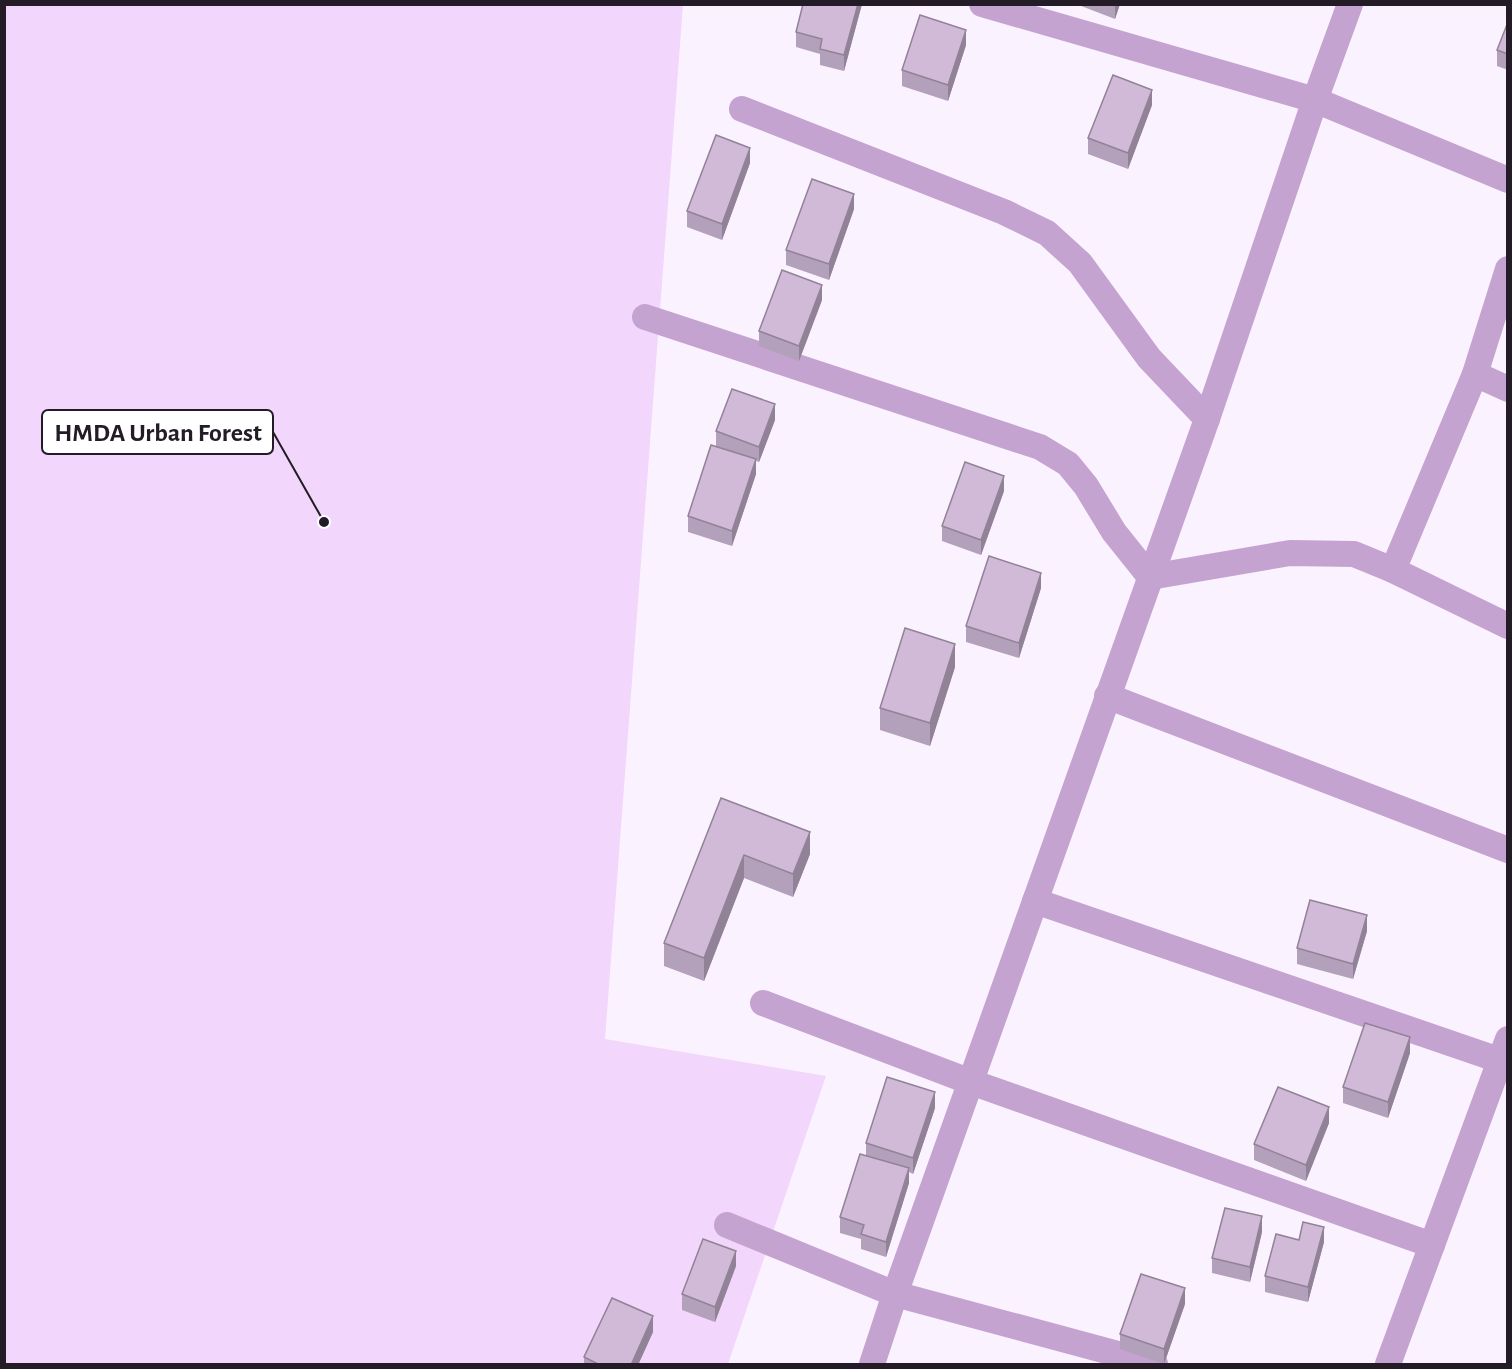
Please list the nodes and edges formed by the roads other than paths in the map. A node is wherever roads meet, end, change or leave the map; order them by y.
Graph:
1 (982, 4) edge
2 (1350, 4) edge
3 (1315, 100) junction
4 (742, 110) dead end
5 (1508, 180) edge
6 (1508, 269) edge
7 (645, 317) dead end
8 (1475, 374) junction
9 (1508, 389) edge
10 (1207, 419) junction
11 (1393, 570) junction
12 (1150, 578) junction
13 (1508, 626) edge
14 (1107, 696) junction
15 (1508, 850) edge
16 (1035, 901) junction
17 (763, 1003) dead end
18 (1505, 1054) edge
19 (971, 1082) junction
20 (727, 1225) dead end
21 (1432, 1245) junction
22 (895, 1294) junction
23 (872, 1365) edge
24 (1155, 1365) edge
25 (1388, 1365) edge

1 - 3 street
2 - 3 street
3 - 5 street
3 - 10 street
4 - 10 street
6 - 8 street
7 - 12 street
8 - 9 street
8 - 11 street
10 - 12 street
11 - 12 street
11 - 13 street
12 - 14 street
14 - 15 street
14 - 16 street
16 - 18 street
16 - 19 street
17 - 19 street
18 - 21 street
19 - 21 street
19 - 22 street
20 - 22 street
21 - 25 street
22 - 23 street
22 - 24 street

